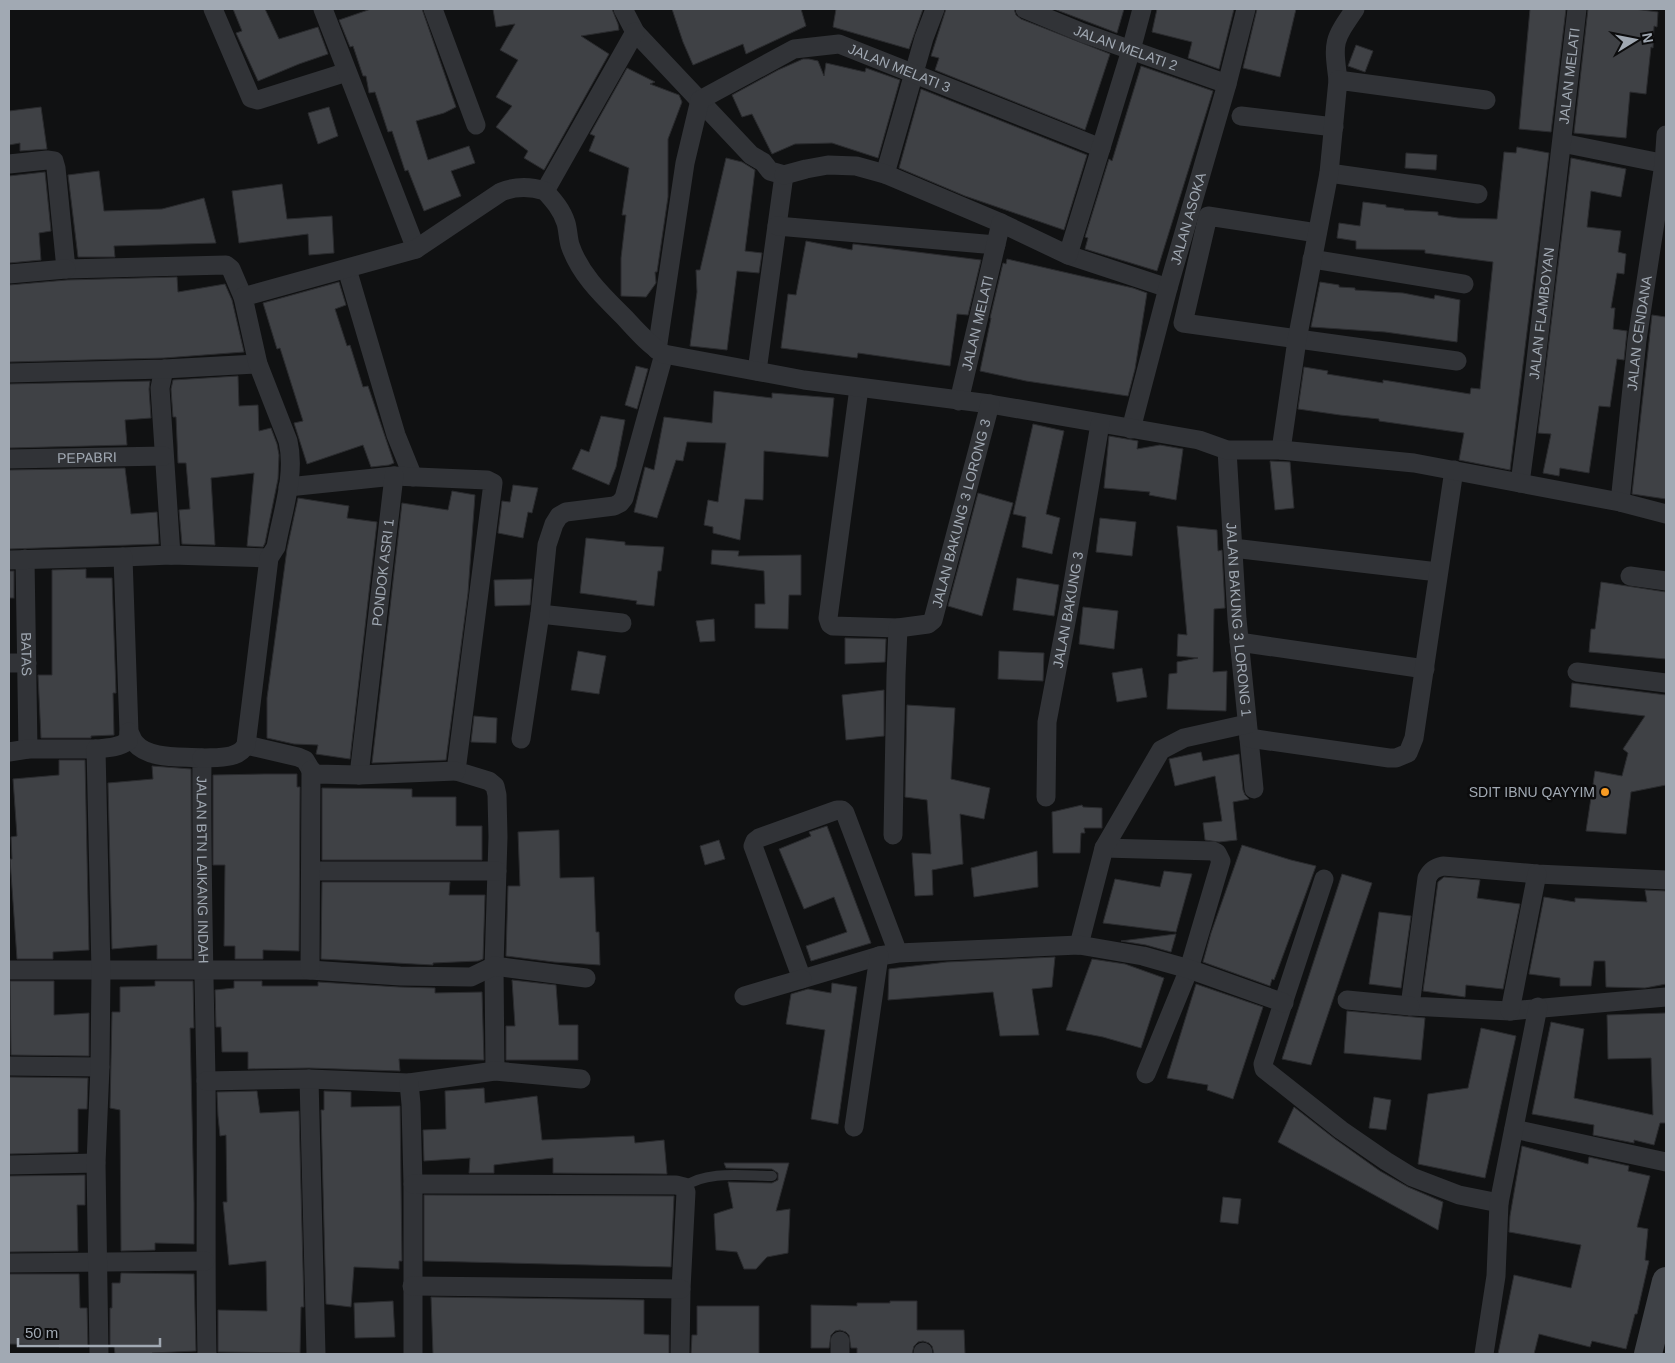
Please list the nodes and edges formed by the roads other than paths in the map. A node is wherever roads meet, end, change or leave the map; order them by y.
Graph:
1 (213, 9) edge
2 (323, 9) edge
3 (433, 9) edge
4 (622, 9) edge
5 (935, 9) edge
6 (1025, 9) edge
7 (1142, 9) edge
8 (1246, 9) edge
9 (1355, 9) edge
10 (1577, 9) edge
11 (635, 32) junction
12 (1131, 50) junction
13 (347, 72) junction
14 (914, 74) junction
15 (1338, 80) junction
16 (1227, 84) junction
17 (700, 100) junction
18 (1486, 100) dead end
19 (1241, 116) dead end
20 (476, 125) dead end
21 (1334, 127) junction
22 (1666, 136) edge
23 (1562, 143) junction
24 (1101, 148) junction
25 (9, 164) edge
26 (1665, 164) edge
27 (1329, 173) junction
28 (885, 174) junction
29 (784, 175) junction
30 (546, 191) junction
31 (1478, 194) dead end
32 (1001, 223) junction
33 (777, 226) junction
34 (1317, 233) junction
35 (996, 244) junction
36 (416, 249) junction
37 (1068, 256) junction
38 (1312, 259) junction
39 (66, 269) junction
40 (347, 269) junction
41 (9, 274) edge
42 (1464, 284) dead end
43 (1168, 288) junction
44 (243, 297) junction
45 (1297, 340) junction
46 (660, 352) junction
47 (1457, 361) dead end
48 (258, 364) junction
49 (164, 369) junction
50 (757, 371) junction
51 (9, 373) edge
52 (859, 388) junction
53 (959, 401) junction
54 (990, 404) junction
55 (1100, 424) junction
56 (1130, 429) junction
57 (1227, 450) junction
58 (1281, 450) junction
59 (164, 456) junction
60 (9, 459) edge
61 (1454, 470) junction
62 (394, 476) junction
63 (414, 477) junction
64 (1520, 483) junction
65 (288, 487) junction
66 (1620, 502) junction
67 (1666, 514) edge
68 (1233, 548) junction
69 (171, 555) junction
70 (123, 556) junction
71 (270, 558) junction
72 (17, 560) edge
73 (1438, 572) junction
74 (1630, 576) dead end
75 (1666, 581) edge
76 (540, 614) junction
77 (622, 623) dead end
78 (898, 628) junction
79 (1239, 642) junction
80 (18, 663) edge
81 (1425, 669) junction
82 (1577, 672) dead end
83 (1666, 683) edge
84 (1248, 731) junction
85 (129, 732) junction
86 (521, 739) dead end
87 (246, 745) junction
88 (96, 748) junction
89 (28, 750) junction
90 (9, 752) edge
91 (202, 758) junction
92 (311, 770) junction
93 (456, 771) junction
94 (359, 775) junction
95 (1254, 789) dead end
96 (1046, 797) dead end
97 (893, 835) dead end
98 (1104, 848) junction
99 (311, 871) junction
100 (497, 871) junction
101 (1537, 874) junction
102 (1324, 879) dead end
103 (1666, 880) edge
104 (1079, 945) junction
105 (889, 954) junction
106 (494, 966) junction
107 (1189, 969) junction
108 (9, 970) edge
109 (204, 970) junction
110 (310, 970) junction
111 (100, 971) junction
112 (586, 978) dead end
113 (802, 978) junction
114 (744, 996) dead end
115 (1666, 997) edge
116 (1347, 1000) dead end
117 (1284, 1003) junction
118 (1410, 1006) junction
119 (1538, 1007) junction
120 (1510, 1011) junction
121 (9, 1066) edge
122 (100, 1067) junction
123 (495, 1071) junction
124 (1146, 1074) dead end
125 (309, 1079) junction
126 (581, 1079) dead end
127 (206, 1081) junction
128 (409, 1083) junction
129 (854, 1127) dead end
130 (1514, 1130) junction
131 (1666, 1162) edge
132 (96, 1163) junction
133 (9, 1165) edge
134 (772, 1176) dead end
135 (413, 1184) junction
136 (684, 1187) junction
137 (1498, 1203) junction
138 (205, 1261) junction
139 (97, 1262) junction
140 (9, 1263) edge
141 (1666, 1281) edge
142 (412, 1286) junction
143 (681, 1289) junction
144 (99, 1354) edge
145 (207, 1354) edge
146 (316, 1354) edge
147 (413, 1354) edge
148 (680, 1354) edge
149 (1484, 1354) edge
150 (1648, 1354) edge

1 - 13 street
2 - 13 street
3 - 20 street
4 - 11 street
5 - 14 street
6 - 12 street, JALAN MELATI 2
7 - 12 street
8 - 16 street, JALAN ASOKA
9 - 15 street
10 - 23 street, JALAN MELATI
11 - 17 street
11 - 30 street
12 - 16 street, JALAN MELATI 2
12 - 24 street
13 - 36 street
14 - 17 street, JALAN MELATI 3
14 - 24 street, JALAN MELATI 3
14 - 28 street
15 - 18 street
15 - 21 street
16 - 43 street, JALAN ASOKA
17 - 29 street
17 - 46 street
19 - 21 street
21 - 27 street
22 - 26 street, JALAN CENDANA
23 - 26 street
23 - 64 street, JALAN FLAMBOYAN
24 - 37 street
25 - 39 street
26 - 66 street, JALAN CENDANA
27 - 31 street
27 - 34 street
28 - 29 street
28 - 32 street
29 - 33 street
30 - 36 street
30 - 46 street
32 - 35 street, JALAN MELATI
32 - 37 street
33 - 35 street
33 - 50 street
34 - 38 street
34 - 45 street
35 - 53 street, JALAN MELATI
36 - 40 street
37 - 43 street
38 - 42 street
38 - 45 street
39 - 41 street
39 - 44 street
40 - 44 street
40 - 63 street
43 - 56 street, JALAN ASOKA
44 - 48 street
45 - 47 street
45 - 58 street
46 - 50 street
46 - 76 street
48 - 49 street
48 - 65 street
49 - 51 street
49 - 59 street
50 - 52 street
52 - 53 street
52 - 78 street
53 - 54 street
54 - 55 street
54 - 78 street, JALAN BAKUNG 3 LORONG 3
55 - 56 street
55 - 96 street, JALAN BAKUNG 3
56 - 57 street
57 - 58 street
57 - 68 street, JALAN BAKUNG 3 LORONG 1
58 - 61 street
59 - 60 street, PEPABRI
59 - 69 street
61 - 64 street
61 - 73 street
62 - 63 street
62 - 65 street
62 - 94 street, PONDOK ASRI 1
63 - 93 street
64 - 66 street
65 - 71 street
66 - 67 street
68 - 73 street
68 - 79 street, JALAN BAKUNG 3 LORONG 1
69 - 70 street
69 - 71 street
70 - 72 street
70 - 85 street
71 - 87 street
72 - 80 street, BATAS
73 - 81 street
74 - 75 street
76 - 77 street
76 - 86 street
78 - 97 street
79 - 81 street
79 - 84 street, JALAN BAKUNG 3 LORONG 1
80 - 89 street, BATAS
81 - 84 street
82 - 83 street
84 - 95 street, JALAN BAKUNG 3 LORONG 1
84 - 98 street
85 - 88 street
85 - 91 street, JALAN BTN LAIKANG INDAH
87 - 91 street
87 - 92 street
88 - 89 street
88 - 111 street
89 - 90 street
91 - 109 street, JALAN BTN LAIKANG INDAH
92 - 94 street
92 - 99 street
93 - 94 street
93 - 100 street
98 - 104 street
98 - 107 street
99 - 100 street
99 - 110 street
100 - 106 street
101 - 103 street
101 - 118 street
101 - 120 street
102 - 117 street
104 - 105 street
104 - 107 street
105 - 113 street
105 - 113 street
105 - 129 street
106 - 110 street
106 - 112 street
106 - 123 street
107 - 117 street
107 - 124 street
108 - 111 street
109 - 110 street
109 - 111 street
109 - 127 street, JALAN BTN LAIKANG INDAH
111 - 122 street
113 - 114 street
115 - 119 street
116 - 118 street
117 - 137 street
118 - 120 street
119 - 120 street
119 - 130 street
121 - 122 street
122 - 132 street
123 - 126 street
123 - 128 street
125 - 127 street
125 - 128 street
125 - 146 street
127 - 138 street, JALAN BTN LAIKANG INDAH
128 - 135 street
130 - 131 street
130 - 137 street
132 - 133 street
132 - 139 street
134 - 136 lane
135 - 136 street
135 - 142 street
136 - 143 street
137 - 149 street
138 - 139 street
138 - 145 street, JALAN BTN LAIKANG INDAH
139 - 140 street
139 - 144 street
141 - 150 street
142 - 143 street
142 - 147 street
143 - 148 street

